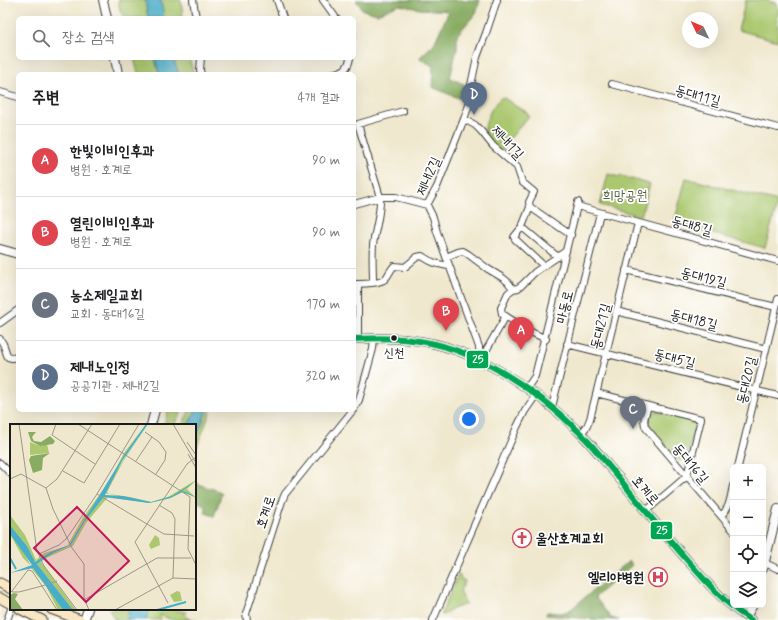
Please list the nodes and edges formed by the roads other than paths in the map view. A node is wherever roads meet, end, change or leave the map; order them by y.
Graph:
1 (103, 0) edge
2 (193, 0) edge
3 (277, 0) edge
4 (322, 0) edge
5 (497, 0) edge
6 (107, 16) edge
7 (196, 16) edge
8 (282, 16) edge
9 (334, 16) edge
10 (115, 60) edge
11 (200, 60) edge
12 (349, 60) edge
13 (118, 72) edge
14 (200, 72) edge
15 (337, 72) edge
16 (612, 84) dead end
17 (0, 92) edge
18 (16, 96) edge
19 (403, 111) dead end
20 (464, 119) junction
21 (778, 128) edge
22 (380, 197) junction
23 (356, 203) edge
24 (427, 205) junction
25 (530, 207) junction
26 (600, 212) junction
27 (638, 223) junction
28 (522, 227) junction
29 (571, 235) junction
30 (0, 249) edge
31 (566, 251) junction
32 (16, 253) edge
33 (446, 257) junction
34 (558, 257) junction
35 (778, 261) edge
36 (449, 266) junction
37 (544, 266) junction
38 (626, 270) junction
39 (372, 283) junction
40 (356, 284) edge
41 (513, 289) junction
42 (778, 299) edge
43 (776, 307) junction
44 (16, 311) edge
45 (616, 311) junction
46 (506, 316) junction
47 (0, 323) edge
48 (374, 338) junction
49 (0, 339) edge
50 (356, 339) edge
51 (546, 339) junction
52 (567, 344) junction
53 (766, 349) junction
54 (606, 354) junction
55 (16, 357) edge
56 (480, 361) junction
57 (527, 388) junction
58 (756, 391) junction
59 (596, 393) junction
60 (536, 395) junction
61 (778, 396) edge
62 (356, 406) edge
63 (648, 406) junction
64 (552, 407) junction
65 (154, 412) edge
66 (352, 412) edge
67 (151, 424) edge
68 (581, 434) junction
69 (0, 463) edge
70 (739, 464) edge
71 (10, 473) edge
72 (687, 476) junction
73 (730, 499) edge
74 (778, 509) edge
75 (646, 511) junction
76 (721, 516) junction
77 (730, 526) edge
78 (766, 557) edge
79 (766, 566) edge
80 (778, 569) edge
81 (0, 583) edge
82 (10, 588) edge
83 (0, 598) edge
84 (10, 603) edge
85 (752, 608) edge
86 (11, 610) edge
87 (22, 610) edge
88 (53, 610) edge
89 (88, 610) edge
90 (748, 618) edge
91 (7, 620) edge
92 (42, 620) edge
93 (80, 620) edge
94 (84, 620) edge
95 (247, 620) edge
96 (433, 620) edge

1 - 6 street
2 - 7 street
3 - 8 street
4 - 9 street
5 - 20 street, 제내2길
10 - 13 street
11 - 14 street
12 - 15 street
16 - 21 street, 동대11길
17 - 18 street
19 - 22 street
20 - 24 street, 제내2길
20 - 25 street, 제내1길
22 - 23 street
22 - 24 street
22 - 39 street
24 - 33 street, 제내2길
25 - 28 street
25 - 29 street
26 - 27 street, 동대8길
26 - 29 street, 동대8길
26 - 52 street, 마동로
27 - 35 street, 동대8길
27 - 38 street, 동대21길
28 - 34 street
28 - 37 street
29 - 31 street
30 - 32 street
31 - 34 street
31 - 51 street
33 - 36 street, 제내2길
33 - 41 street
34 - 37 street
36 - 39 street
36 - 56 street, 제내2길
37 - 41 street
38 - 43 street, 동대19길
38 - 45 street, 동대21길
39 - 40 street
40 - 50 street
41 - 46 street
42 - 43 street, 동대20길
43 - 53 street, 동대20길
44 - 47 street
45 - 53 street, 동대18길
45 - 54 street, 동대21길
46 - 51 street
46 - 56 street
48 - 50 street, 호계로
48 - 56 street, 호계로
48 - 62 street, 호계로
49 - 55 street
51 - 57 street
52 - 54 street, 동대5길
52 - 64 street, 마동로
53 - 58 street, 동대20길
54 - 58 street, 동대5길
54 - 59 street, 동대21길
56 - 57 street, 호계로
57 - 60 street, 호계로
58 - 61 street, 동대5길
58 - 70 street, 동대20길
59 - 63 street
59 - 68 street, 동대21길
60 - 64 street, 호계로
60 - 96 street
63 - 72 street, 동대16길
63 - 72 street
64 - 68 street, 호계로
65 - 67 street
66 - 95 street, 호계로
68 - 75 street, 호계로
69 - 71 street
72 - 75 street
72 - 76 street, 동대16길
73 - 76 street
74 - 78 street
75 - 90 street, 호계로
76 - 77 street, 동대16길
79 - 80 street
81 - 82 main road
83 - 84 main road
85 - 90 street
86 - 91 street
87 - 92 main road
88 - 93 main road
89 - 94 street

